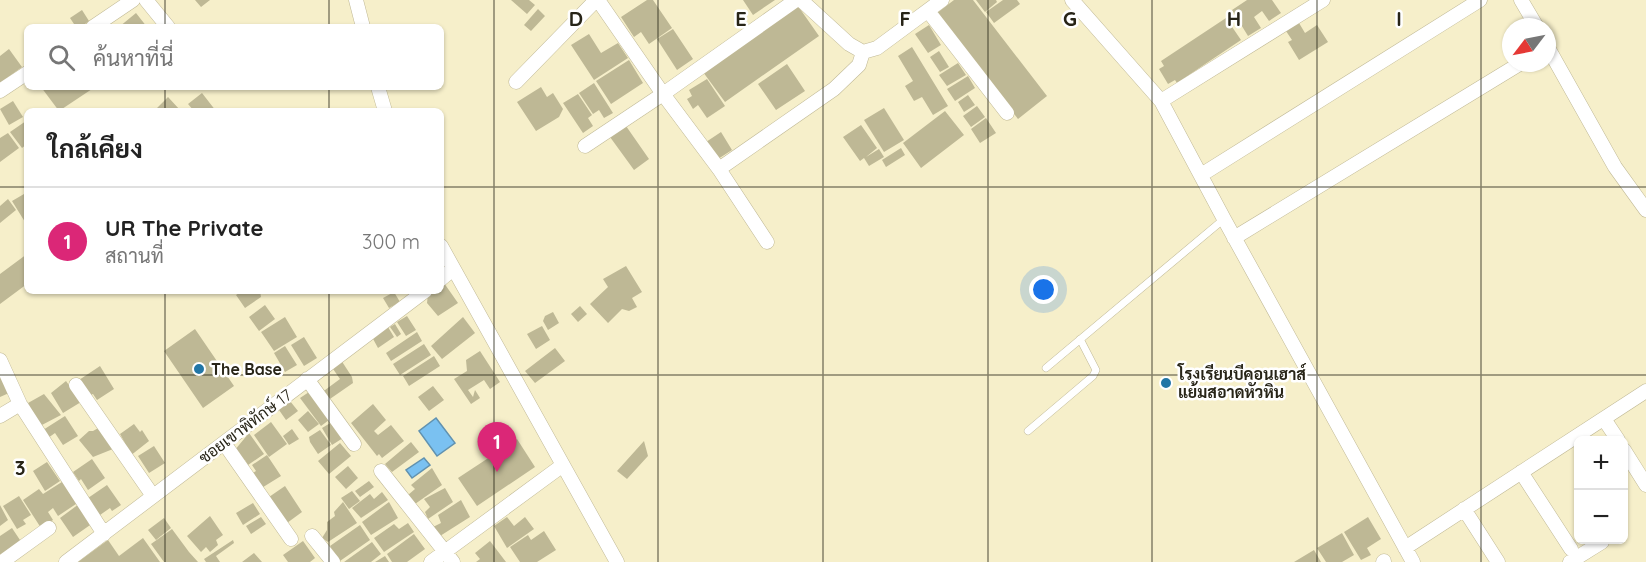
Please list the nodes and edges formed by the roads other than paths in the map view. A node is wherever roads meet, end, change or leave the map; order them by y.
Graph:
1 (133, 0) edge
2 (146, 0) edge
3 (356, 0) edge
4 (597, 0) edge
5 (796, 0) edge
6 (801, 0) edge
7 (942, 0) edge
8 (1072, 0) edge
9 (1323, 0) edge
10 (1480, 0) edge
11 (1521, 0) edge
12 (928, 11) junction
13 (1532, 18) edge
14 (97, 24) edge
15 (166, 24) edge
16 (362, 24) edge
17 (863, 52) junction
18 (1556, 63) edge
19 (1506, 72) edge
20 (24, 75) edge
21 (516, 82) dead end
22 (379, 90) edge
23 (0, 91) edge
24 (663, 94) junction
25 (1161, 100) junction
26 (384, 108) edge
27 (1007, 113) dead end
28 (585, 146) dead end
29 (719, 169) junction
30 (1201, 175) junction
31 (1646, 210) edge
32 (1224, 219) junction
33 (1234, 238) junction
34 (767, 242) dead end
35 (444, 252) edge
36 (453, 269) junction
37 (444, 276) edge
38 (421, 294) edge
39 (1080, 339) junction
40 (0, 360) edge
41 (1046, 368) dead end
42 (307, 379) junction
43 (76, 385) dead end
44 (1646, 391) edge
45 (20, 404) junction
46 (0, 416) edge
47 (1604, 419) junction
48 (1028, 431) dead end
49 (1615, 436) edge
50 (224, 443) junction
51 (354, 444) dead end
52 (1628, 458) edge
53 (563, 465) junction
54 (381, 471) dead end
55 (1521, 472) junction
56 (1646, 485) edge
57 (153, 496) junction
58 (1464, 509) junction
59 (49, 528) dead end
60 (104, 534) junction
61 (312, 536) dead end
62 (291, 539) dead end
63 (1597, 544) edge
64 (1405, 548) junction
65 (1570, 555) edge
66 (449, 557) edge
67 (2, 562) edge
68 (66, 562) edge
69 (333, 562) edge
70 (431, 562) edge
71 (616, 562) edge
72 (1413, 562) edge
73 (1498, 562) edge

1 - 14 street
2 - 15 street
3 - 16 street
4 - 21 street
4 - 24 street
5 - 24 street
6 - 17 street
7 - 12 street
8 - 25 street
9 - 25 street
10 - 30 street
11 - 13 street
12 - 17 street
12 - 27 street
17 - 29 street
18 - 31 street
19 - 33 street
20 - 23 street
22 - 26 street
24 - 28 street
24 - 29 street
25 - 30 street
29 - 34 street
30 - 32 street
32 - 33 street
32 - 39 lane
33 - 64 street
35 - 36 street
36 - 37 street
36 - 53 street
38 - 42 street, ซอยเขาพิทักษ์ 17
39 - 41 lane
39 - 48 lane
40 - 45 street
42 - 50 street, ซอยเขาพิทักษ์ 17
42 - 51 street
43 - 57 street
44 - 47 street
45 - 46 street
45 - 60 street
47 - 49 street
47 - 55 street
50 - 57 street, ซอยเขาพิทักษ์ 17
50 - 62 street
52 - 56 street
53 - 66 street
53 - 71 street
54 - 66 street
55 - 58 street
55 - 65 street
57 - 60 street, ซอยเขาพิทักษ์ 17
58 - 64 street
58 - 73 street
59 - 67 street
60 - 68 street, ซอยเขาพิทักษ์ 17
61 - 69 street
63 - 65 street
64 - 72 street
66 - 70 street

